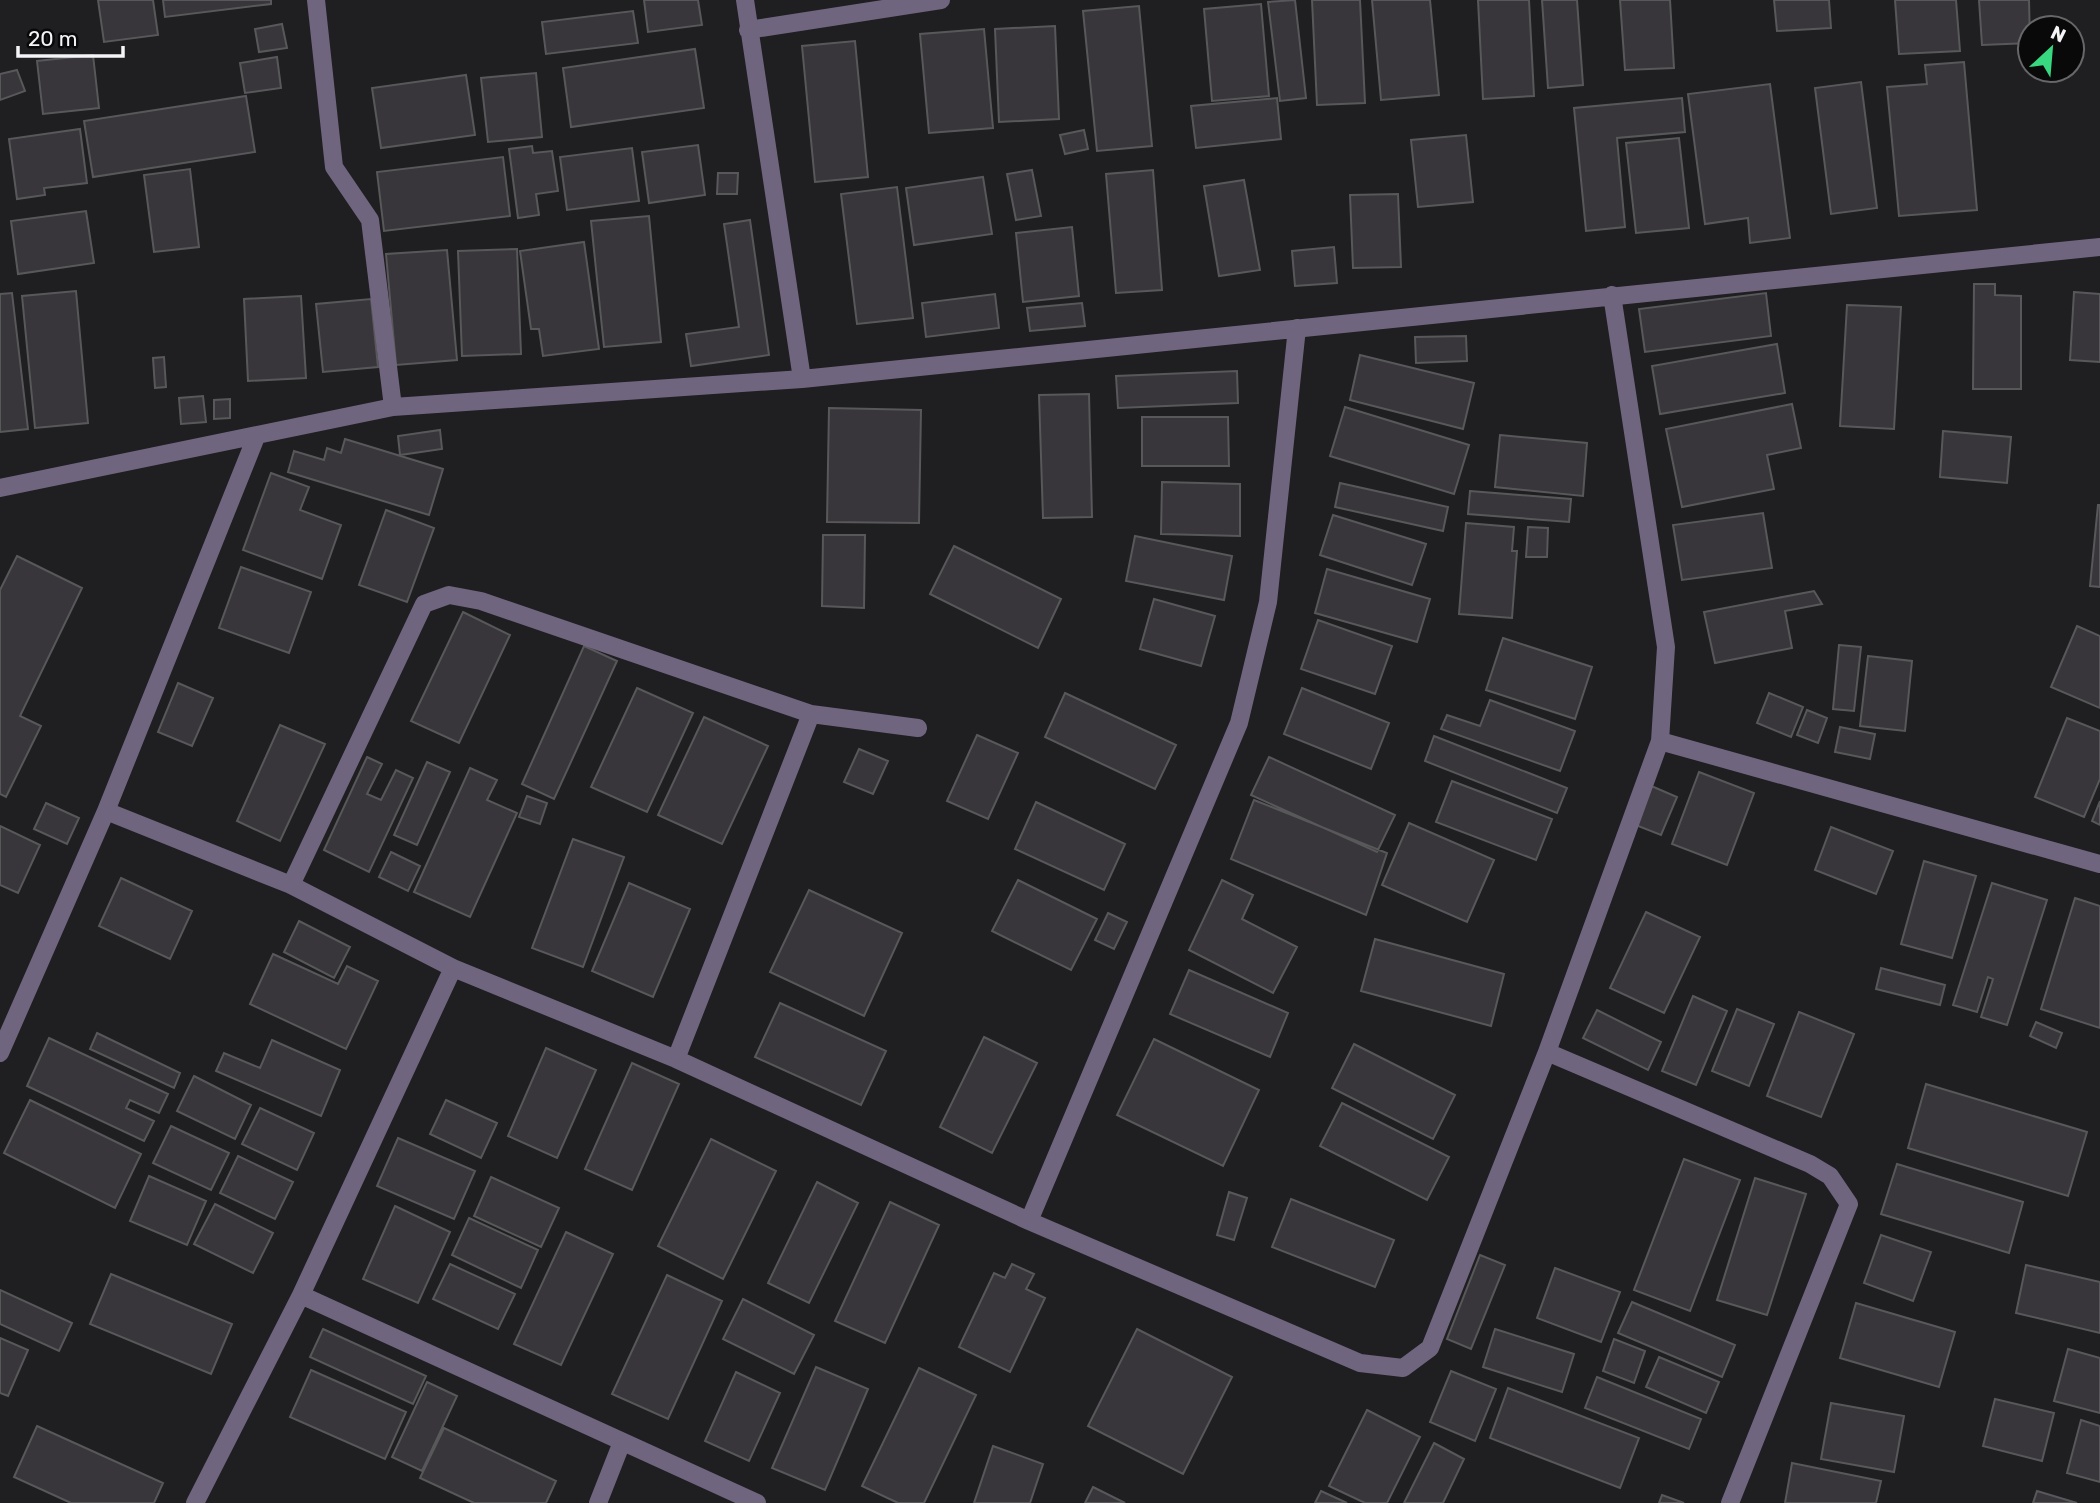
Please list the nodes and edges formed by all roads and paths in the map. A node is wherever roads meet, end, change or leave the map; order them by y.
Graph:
1 (316, 0) edge
2 (745, 0) edge
3 (941, 0) edge
4 (748, 30) junction
5 (2100, 247) edge
6 (1612, 295) junction
7 (1297, 328) junction
8 (802, 379) junction
9 (393, 407) junction
10 (256, 437) junction
11 (0, 488) edge
12 (811, 714) junction
13 (918, 728) dead end
14 (1660, 741) junction
15 (106, 811) junction
16 (2100, 864) edge
17 (291, 885) junction
18 (453, 968) junction
19 (1547, 1052) junction
20 (0, 1053) edge
21 (676, 1059) junction
22 (1029, 1221) junction
23 (301, 1295) junction
24 (622, 1443) junction
25 (195, 1503) edge
26 (598, 1503) edge
27 (757, 1503) edge
28 (1730, 1503) edge

1 - 9 street
2 - 4 street
3 - 4 street
4 - 8 street
5 - 6 street
6 - 7 street
6 - 14 street
7 - 8 street
7 - 22 street
8 - 9 street
9 - 10 street
10 - 11 street
10 - 15 street
12 - 13 street
12 - 17 street
12 - 21 street
14 - 16 street
14 - 19 street
15 - 17 street
15 - 20 street
17 - 18 street
18 - 21 street
18 - 23 street
19 - 22 street
19 - 28 street
21 - 22 street
23 - 24 street
23 - 25 street
24 - 26 street
24 - 27 street

